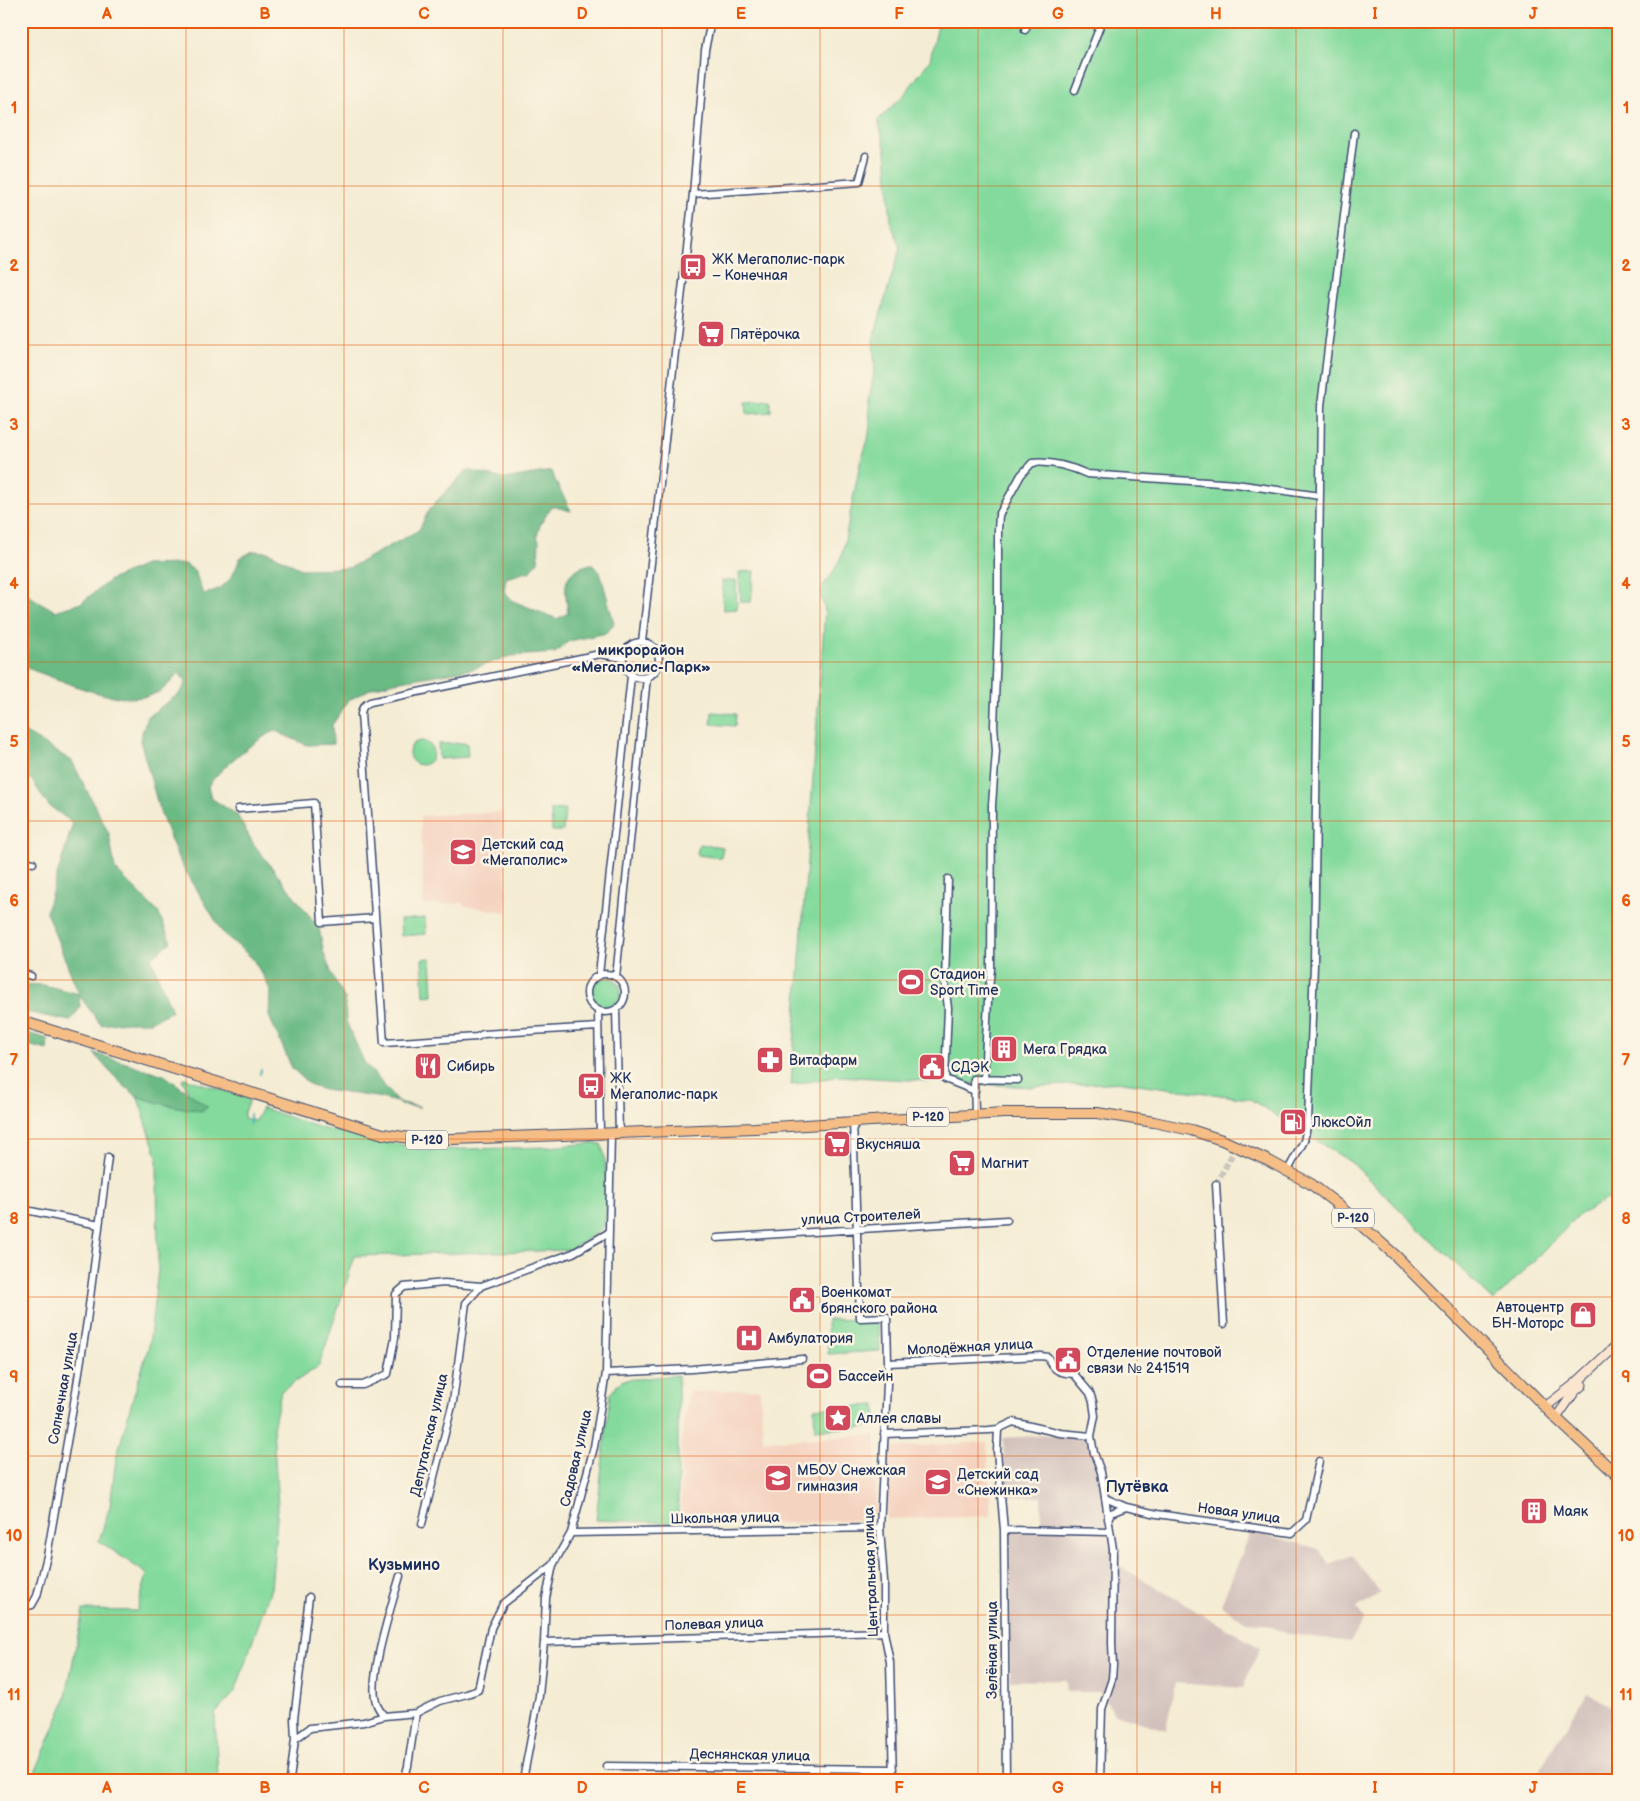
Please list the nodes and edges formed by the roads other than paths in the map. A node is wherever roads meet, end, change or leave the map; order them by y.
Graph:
1 (711, 21) edge
2 (1029, 21) edge
3 (1102, 21) edge
4 (1025, 30) dead end
5 (1075, 90) dead end
6 (1354, 133) dead end
7 (866, 156) dead end
8 (693, 194) junction
9 (1320, 496) junction
10 (642, 642) junction
11 (623, 658) junction
12 (632, 676) junction
13 (647, 677) junction
14 (238, 808) dead end
15 (21, 859) edge
16 (33, 863) dead end
17 (948, 879) dead end
18 (375, 918) junction
19 (21, 973) edge
20 (599, 975) junction
21 (31, 976) dead end
22 (616, 977) junction
23 (616, 1009) junction
24 (598, 1010) junction
25 (21, 1021) edge
26 (598, 1027) junction
27 (984, 1080) junction
28 (1018, 1080) dead end
29 (974, 1091) junction
30 (975, 1114) junction
31 (852, 1122) junction
32 (610, 1134) junction
33 (108, 1157) dead end
34 (1288, 1170) junction
35 (1216, 1184) tunnel mouth
36 (21, 1209) edge
37 (1007, 1220) dead end
38 (99, 1225) junction
39 (856, 1229) junction
40 (608, 1233) junction
41 (717, 1238) dead end
42 (481, 1286) junction
43 (1224, 1324) dead end
44 (1619, 1343) edge
45 (1619, 1350) edge
46 (802, 1359) dead end
47 (888, 1363) junction
48 (606, 1373) junction
49 (342, 1385) dead end
50 (1545, 1407) junction
51 (1556, 1418) junction
52 (998, 1429) junction
53 (884, 1434) junction
54 (1091, 1436) junction
55 (1320, 1461) dead end
56 (1619, 1477) edge
57 (1105, 1498) junction
58 (1126, 1507) junction
59 (1108, 1519) junction
60 (422, 1524) dead end
61 (880, 1528) junction
62 (1004, 1530) junction
63 (1110, 1532) junction
64 (571, 1533) junction
65 (553, 1564) junction
66 (400, 1576) dead end
67 (309, 1597) dead end
68 (22, 1609) edge
69 (884, 1632) junction
70 (544, 1642) junction
71 (416, 1713) junction
72 (384, 1716) junction
73 (295, 1739) junction
74 (606, 1766) dead end
75 (893, 1769) junction
76 (290, 1780) edge
77 (404, 1780) edge
78 (524, 1780) edge
79 (893, 1780) edge
80 (1006, 1780) edge
81 (1100, 1780) edge

1 - 8 street
2 - 4 street
3 - 5 street
6 - 9 street
7 - 8 street
8 - 10 street
9 - 27 street
9 - 34 street
10 - 11 street
10 - 13 street
11 - 12 street
11 - 18 street
12 - 13 street
12 - 20 street
13 - 22 street
14 - 18 street
15 - 16 street
17 - 29 street
18 - 26 street
19 - 21 street
20 - 22 street
20 - 24 street
22 - 23 street
23 - 24 street
23 - 32 street
24 - 26 street
25 - 32 main road, Р-120
26 - 32 street
27 - 28 street
27 - 29 street
29 - 30 street
30 - 31 main road, Р-120
30 - 34 main road, Р-120
31 - 32 main road, Р-120
31 - 39 street, Центральная улица
32 - 40 street, Садовая улица
33 - 38 street, Солнечная улица
34 - 50 main road, Р-120
35 - 43 street
36 - 38 street
37 - 39 street, улица Строителей
38 - 68 street, Солнечная улица
39 - 41 street, улица Строителей
39 - 47 street, Центральная улица
40 - 42 street
40 - 48 street, Садовая улица
42 - 49 street
42 - 60 street, Депутатская улица
44 - 50 main road
45 - 51 main road
46 - 48 street
47 - 53 street, Центральная улица
47 - 54 street, Молодёжная улица
48 - 64 street, Садовая улица
50 - 51 main road, Р-120
51 - 56 main road, Р-120
52 - 53 street
52 - 54 street
52 - 62 street, Зелёная улица
53 - 61 street, Центральная улица
54 - 57 street
55 - 58 street, Новая улица
57 - 58 street, Новая улица
57 - 59 street
58 - 59 street
59 - 63 street
61 - 64 street, Школьная улица
61 - 69 street, Центральная улица
62 - 63 street
62 - 80 street, Зелёная улица
63 - 81 street
64 - 65 street, Садовая улица
65 - 70 street, Садовая улица
65 - 71 street
66 - 72 street
67 - 73 street
69 - 70 street, Полевая улица
69 - 75 street, Центральная улица
70 - 78 street, Садовая улица
71 - 72 street
71 - 77 street
72 - 73 street
73 - 76 street
74 - 75 street, Деснянская улица
75 - 79 street, Центральная улица

